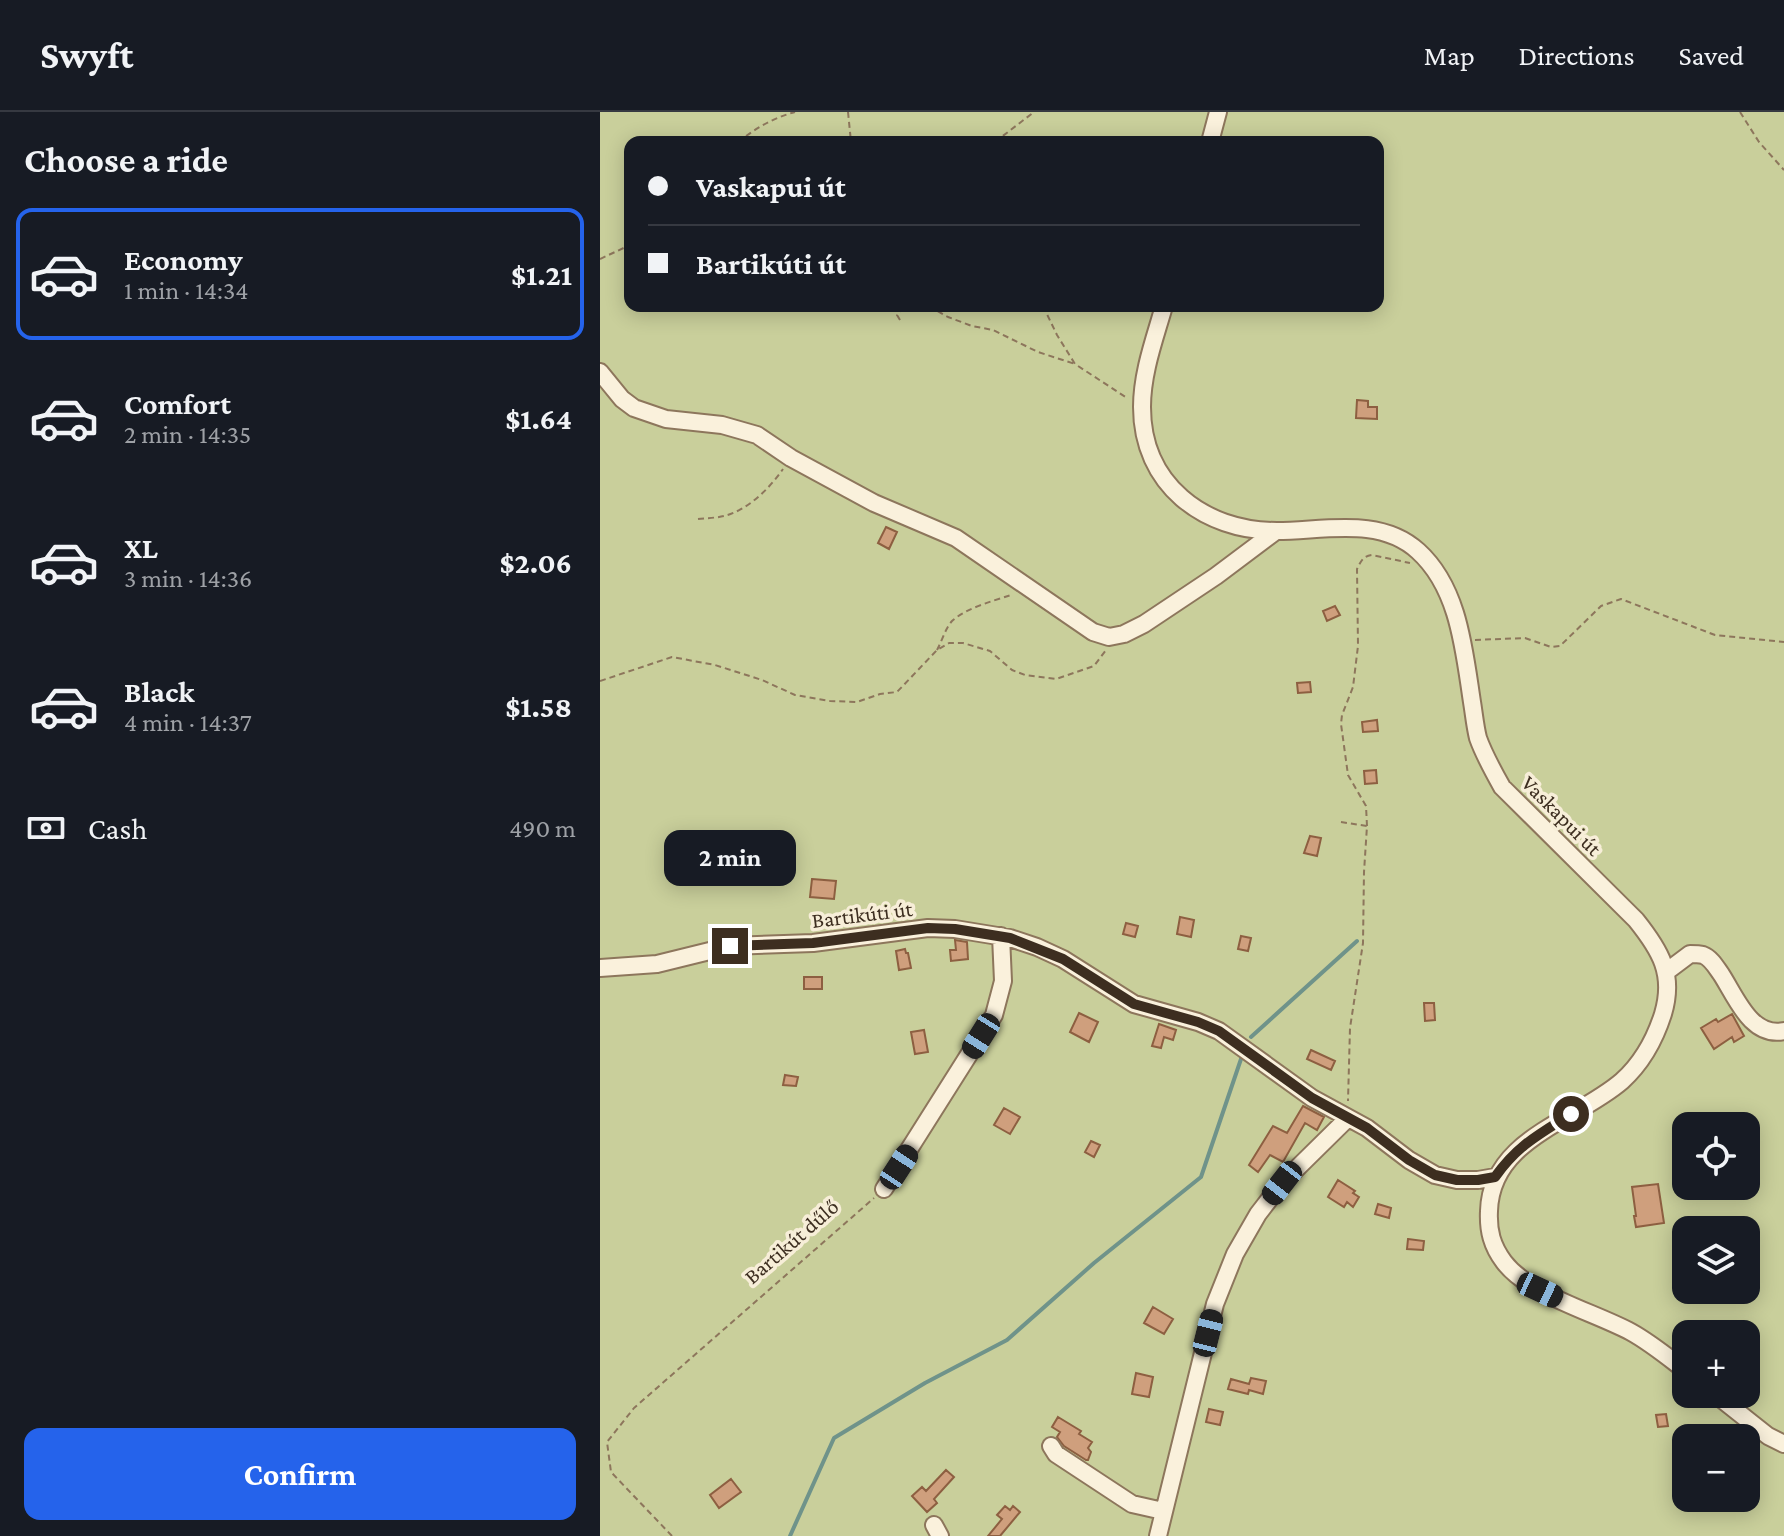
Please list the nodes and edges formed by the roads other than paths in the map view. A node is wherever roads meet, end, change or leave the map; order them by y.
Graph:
1 (1218, 112) edge
2 (1212, 136) edge
3 (1162, 312) edge
4 (600, 372) edge
5 (1276, 531) junction
6 (1001, 936) junction
7 (600, 968) edge
8 (1666, 972) junction
9 (1784, 1031) edge
10 (1348, 1118) junction
11 (1495, 1177) junction
12 (884, 1189) road end
13 (1672, 1361) edge
14 (1733, 1408) edge
15 (1784, 1444) edge
16 (1051, 1446) dead end
17 (1163, 1511) junction
18 (1158, 1536) edge

1 - 2 street
3 - 5 street, Vaskapui út
4 - 5 street
5 - 8 street, Vaskapui út
6 - 7 street, Bartikúti út
6 - 10 street, Bartikúti út
6 - 12 street
8 - 9 street
8 - 11 street
10 - 11 street, Bartikúti út
10 - 17 street
11 - 13 street
14 - 15 street
16 - 17 street
17 - 18 street

